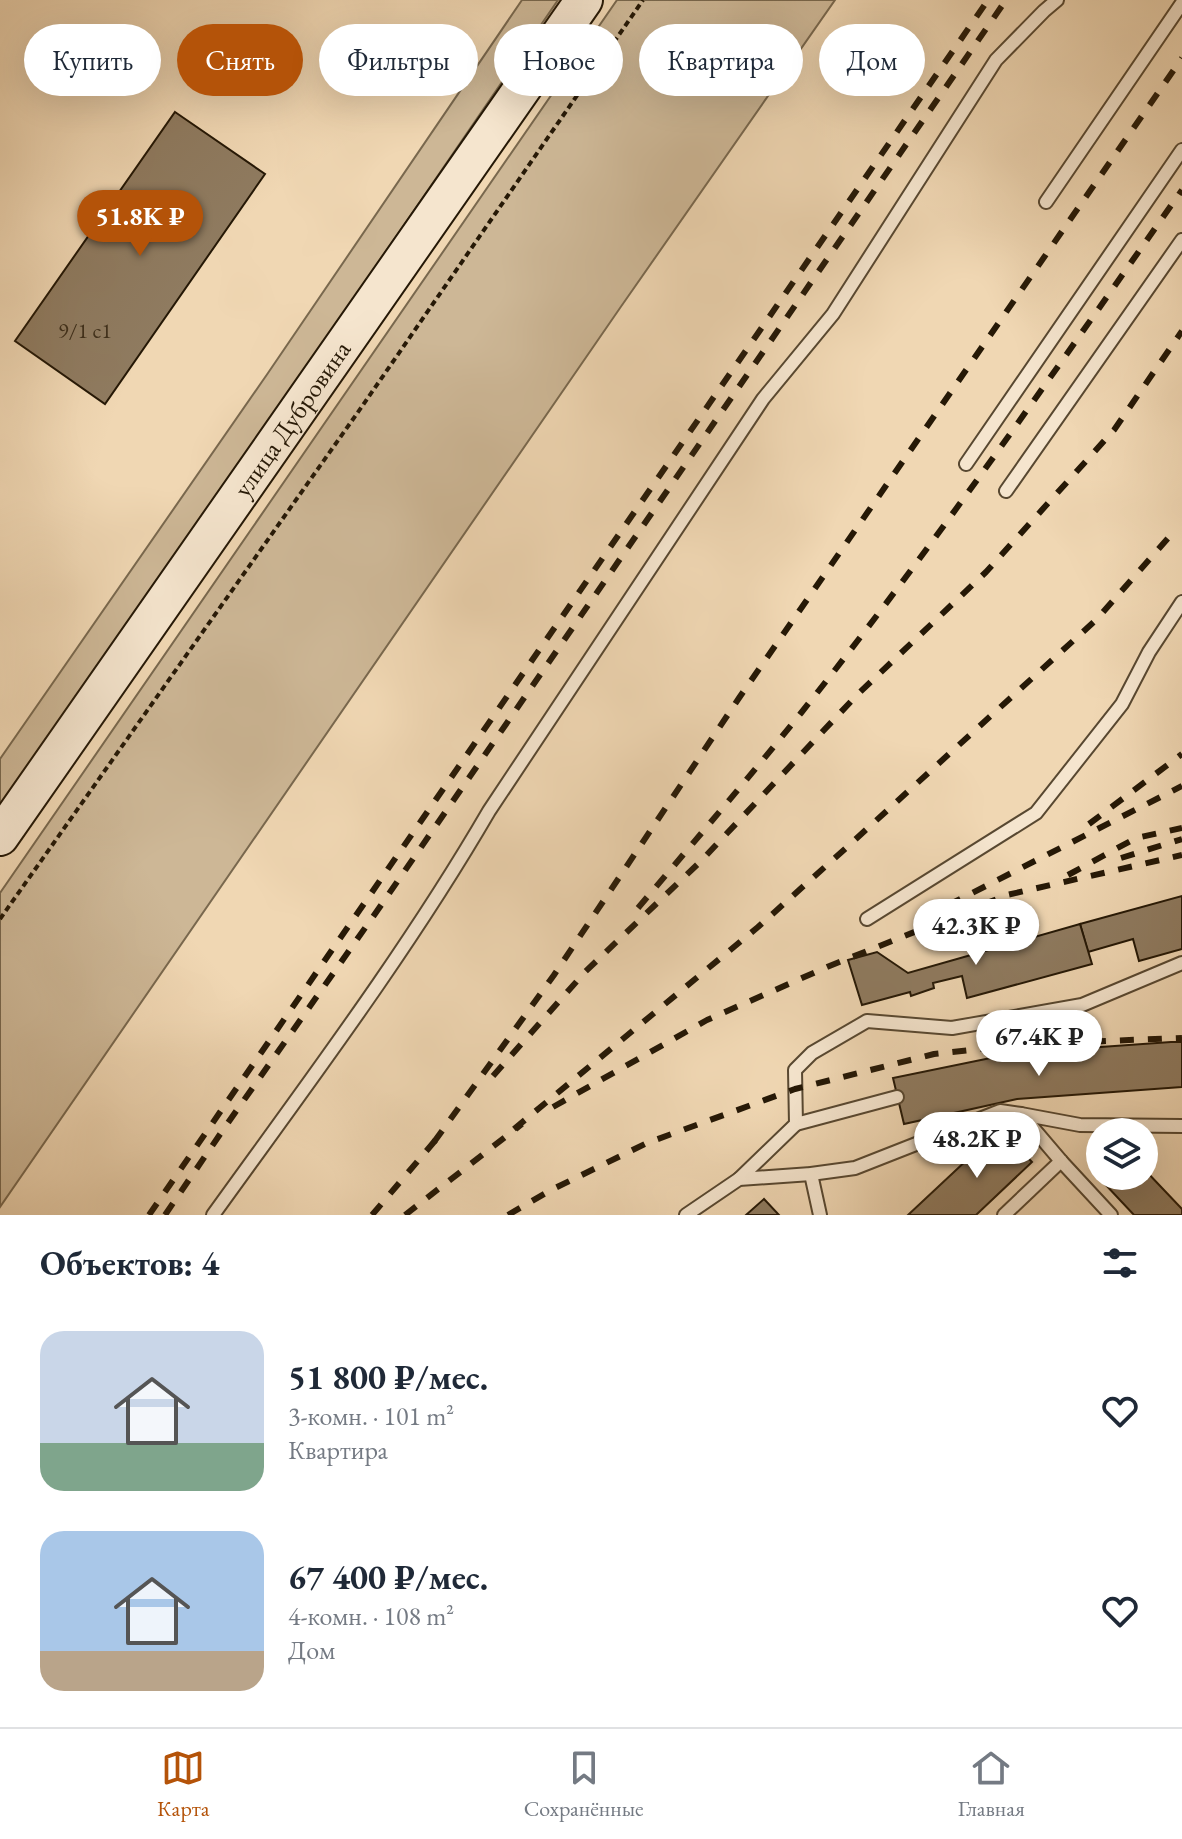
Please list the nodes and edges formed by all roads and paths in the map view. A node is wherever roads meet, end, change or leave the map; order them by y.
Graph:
1 (584, 0) edge
2 (643, 0) edge
3 (1057, 0) edge
4 (1182, 3) edge
5 (1182, 150) edge
6 (1046, 202) dead end
7 (1182, 240) edge
8 (966, 464) dead end
9 (1006, 491) dead end
10 (1182, 602) edge
11 (0, 837) edge
12 (0, 919) edge
13 (867, 919) dead end
14 (1182, 963) edge
15 (897, 1097) dead end
16 (1021, 1114) junction
17 (796, 1124) junction
18 (1182, 1126) edge
19 (1061, 1161) junction
20 (811, 1174) junction
21 (739, 1179) junction
22 (213, 1215) edge
23 (686, 1215) edge
24 (820, 1215) edge
25 (1004, 1215) edge
26 (1111, 1215) edge

1 - 11 main road, улица Дубровина
2 - 12 path
3 - 22 lane
4 - 6 lane
5 - 8 lane
7 - 9 lane
10 - 13 lane
14 - 17 lane
15 - 17 lane
16 - 18 lane
16 - 19 lane
16 - 20 lane
17 - 21 lane
19 - 25 lane
19 - 26 lane
20 - 21 lane
20 - 24 lane
21 - 23 lane

